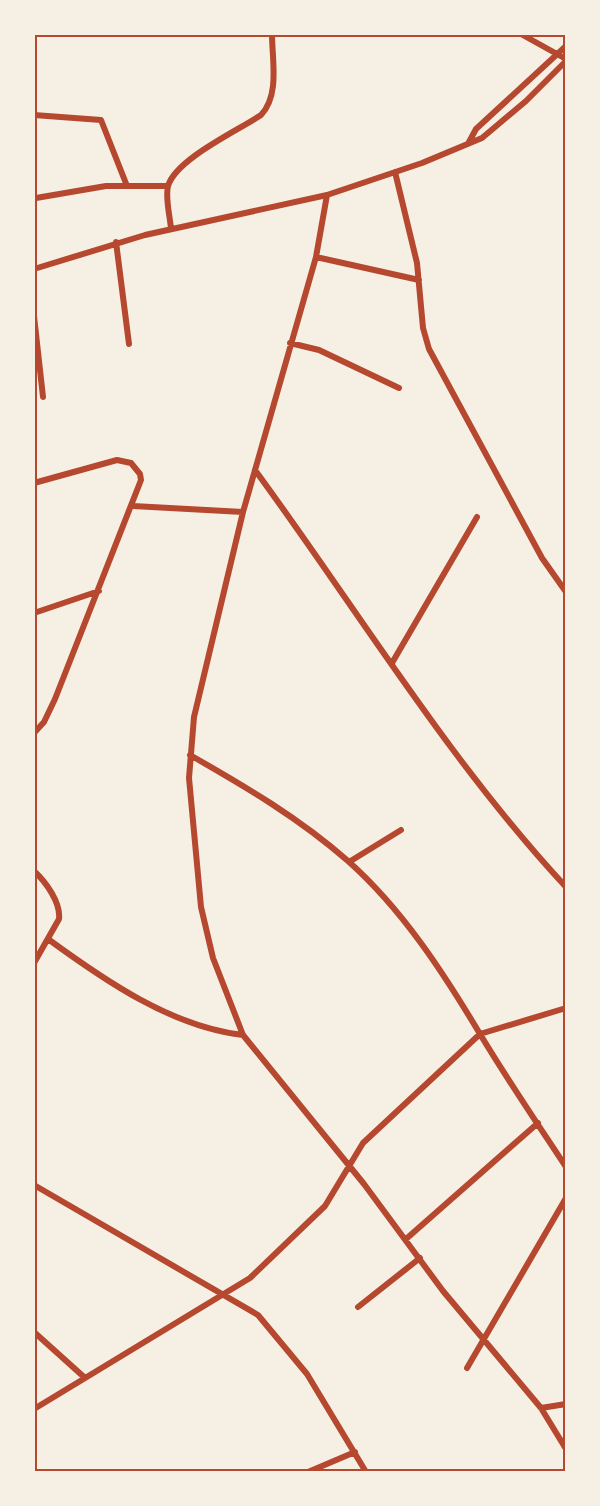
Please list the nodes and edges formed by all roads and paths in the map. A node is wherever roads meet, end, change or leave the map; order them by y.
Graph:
1 (272, 34) edge
2 (521, 34) edge
3 (566, 46) edge
4 (556, 54) junction
5 (566, 60) edge
6 (34, 115) edge
7 (469, 142) junction
8 (395, 172) junction
9 (127, 186) junction
10 (168, 186) junction
11 (327, 195) junction
12 (36, 198) edge
13 (171, 229) junction
14 (116, 242) junction
15 (316, 257) junction
16 (34, 269) edge
17 (419, 280) junction
18 (34, 316) edge
19 (290, 343) junction
20 (129, 344) dead end
21 (399, 388) dead end
22 (43, 397) dead end
23 (255, 470) junction
24 (34, 483) edge
25 (133, 506) junction
26 (243, 512) junction
27 (477, 517) dead end
28 (99, 591) junction
29 (566, 592) edge
30 (34, 614) edge
31 (392, 663) junction
32 (34, 733) edge
33 (190, 756) junction
34 (401, 830) dead end
35 (349, 862) junction
36 (34, 871) edge
37 (566, 887) edge
38 (48, 939) junction
39 (34, 963) edge
40 (566, 1008) edge
41 (480, 1034) junction
42 (243, 1035) junction
43 (538, 1123) junction
44 (348, 1164) junction
45 (566, 1167) edge
46 (34, 1185) edge
47 (566, 1198) edge
48 (406, 1239) junction
49 (420, 1258) junction
50 (225, 1294) junction
51 (358, 1307) dead end
52 (34, 1332) edge
53 (484, 1339) junction
54 (467, 1368) dead end
55 (84, 1377) junction
56 (566, 1404) edge
57 (541, 1408) junction
58 (34, 1409) edge
59 (566, 1449) edge
60 (355, 1452) junction
61 (308, 1472) edge
62 (366, 1472) edge

1 - 10 street
2 - 4 street
3 - 4 street
4 - 5 street
4 - 7 street
5 - 7 street
6 - 9 street
7 - 8 street
8 - 11 street
8 - 17 street
9 - 10 street
9 - 12 street
10 - 13 street
11 - 13 street
11 - 15 street
13 - 14 street
14 - 16 street
14 - 20 street
15 - 17 street
15 - 19 street
17 - 29 street
18 - 22 street
19 - 21 street
19 - 23 street
23 - 26 street
23 - 31 street
24 - 25 street
25 - 26 street
25 - 28 street
26 - 33 street
27 - 31 street
28 - 30 street
28 - 32 street
31 - 37 street
33 - 35 street
33 - 42 street
34 - 35 street
35 - 41 street
36 - 38 street
38 - 39 street
38 - 42 street
40 - 41 street
41 - 43 street
41 - 44 street
42 - 44 street
43 - 45 street
43 - 48 street
44 - 48 street
44 - 50 street
46 - 50 street
47 - 53 street
48 - 49 street
49 - 51 street
49 - 53 street
50 - 55 street
50 - 60 street
52 - 55 street
53 - 54 street
53 - 57 street
55 - 58 street
56 - 57 street
57 - 59 street
60 - 61 street
60 - 62 street

